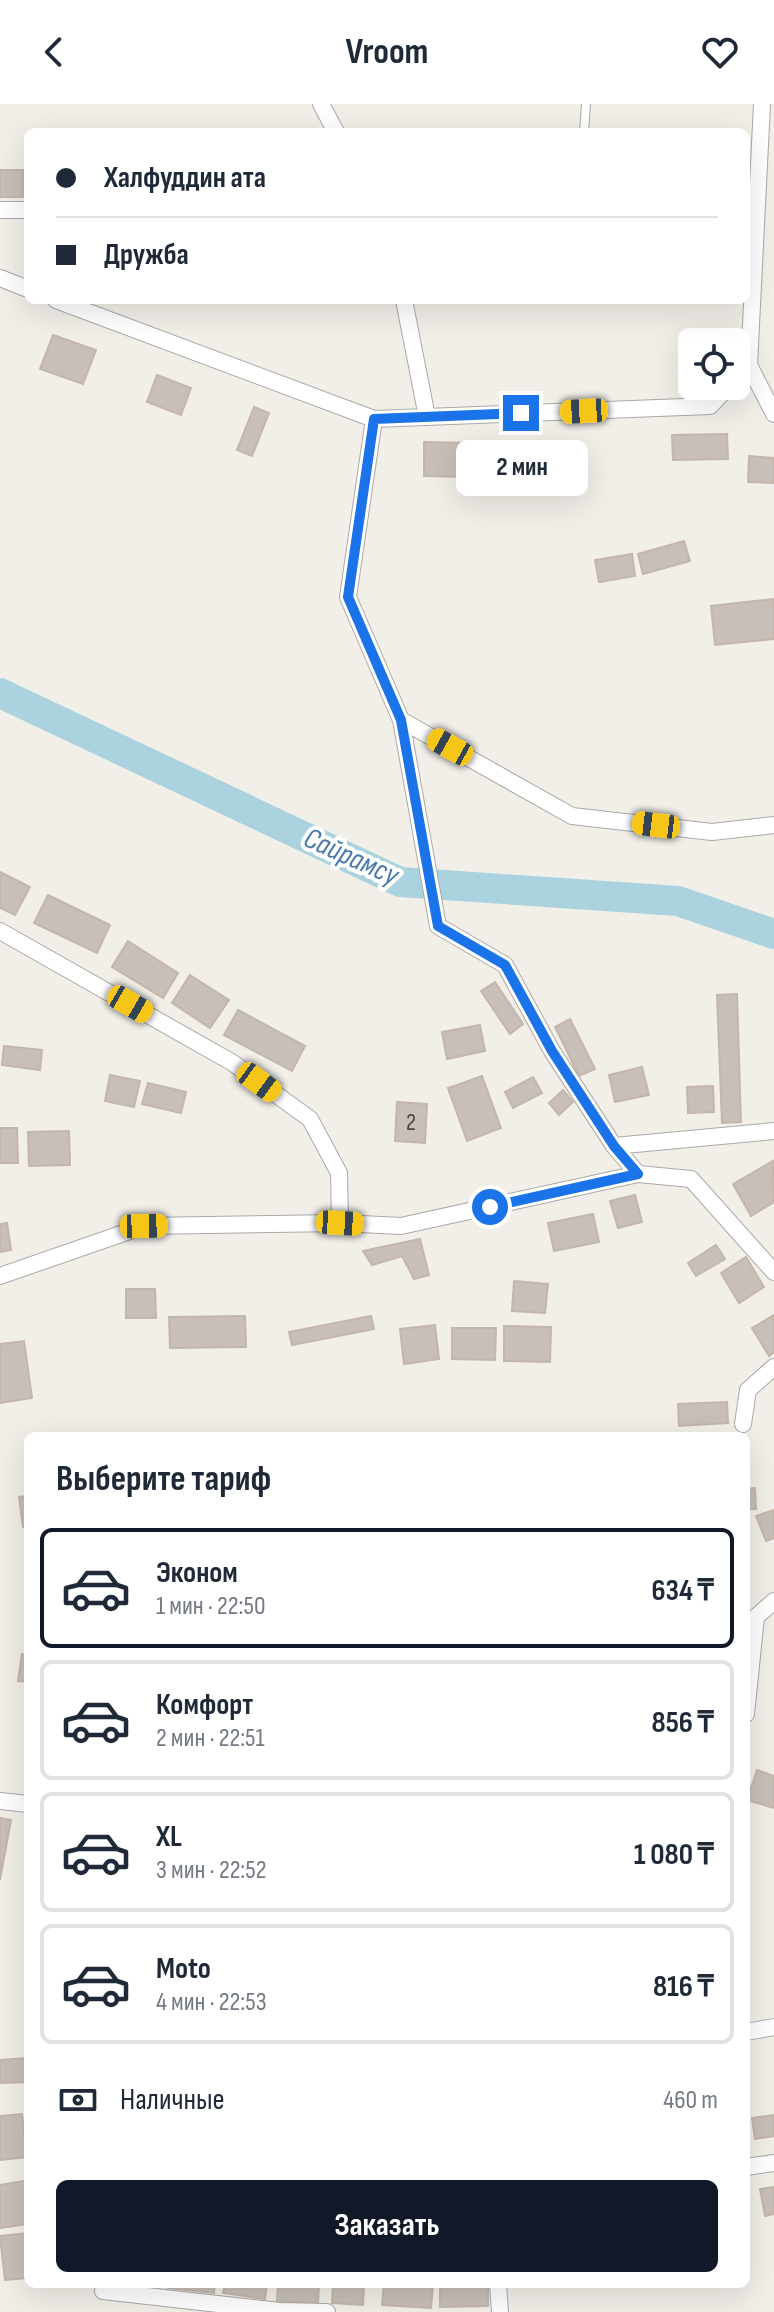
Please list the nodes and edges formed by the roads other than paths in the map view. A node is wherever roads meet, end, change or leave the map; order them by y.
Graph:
1 (321, 104) edge
2 (586, 104) edge
3 (762, 104) edge
4 (334, 128) edge
5 (584, 128) edge
6 (751, 196) edge
7 (774, 200) edge
8 (0, 210) edge
9 (24, 210) edge
10 (0, 278) edge
11 (750, 280) edge
12 (24, 287) edge
13 (67, 304) edge
14 (405, 304) edge
15 (750, 304) edge
16 (749, 328) edge
17 (750, 367) edge
18 (716, 400) edge
19 (774, 414) edge
20 (427, 417) junction
21 (374, 419) junction
22 (401, 720) junction
23 (774, 825) edge
24 (0, 931) edge
25 (774, 1131) edge
26 (614, 1146) junction
27 (638, 1174) junction
28 (340, 1223) junction
29 (774, 1272) edge
30 (0, 1276) edge
31 (774, 1367) edge
32 (743, 1424) dead end
33 (774, 1601) edge
34 (750, 1675) edge
35 (0, 1801) edge
36 (24, 1804) edge
37 (774, 2027) edge
38 (750, 2031) edge
39 (774, 2163) edge
40 (750, 2166) edge
41 (498, 2288) edge
42 (103, 2291) dead end
43 (327, 2312) edge
44 (500, 2312) edge

1 - 4 street
2 - 5 lane
3 - 6 street
6 - 7 street
6 - 11 street
8 - 9 street
10 - 12 street
13 - 21 street
14 - 20 street
15 - 16 street
17 - 19 street
18 - 20 street
20 - 21 street
21 - 22 street
22 - 23 street
22 - 26 street
24 - 28 street
25 - 26 street
26 - 27 street
27 - 28 street
27 - 29 street
28 - 30 street
31 - 32 street
33 - 34 street
35 - 36 street
37 - 38 street
39 - 40 street
41 - 44 street
42 - 43 street

